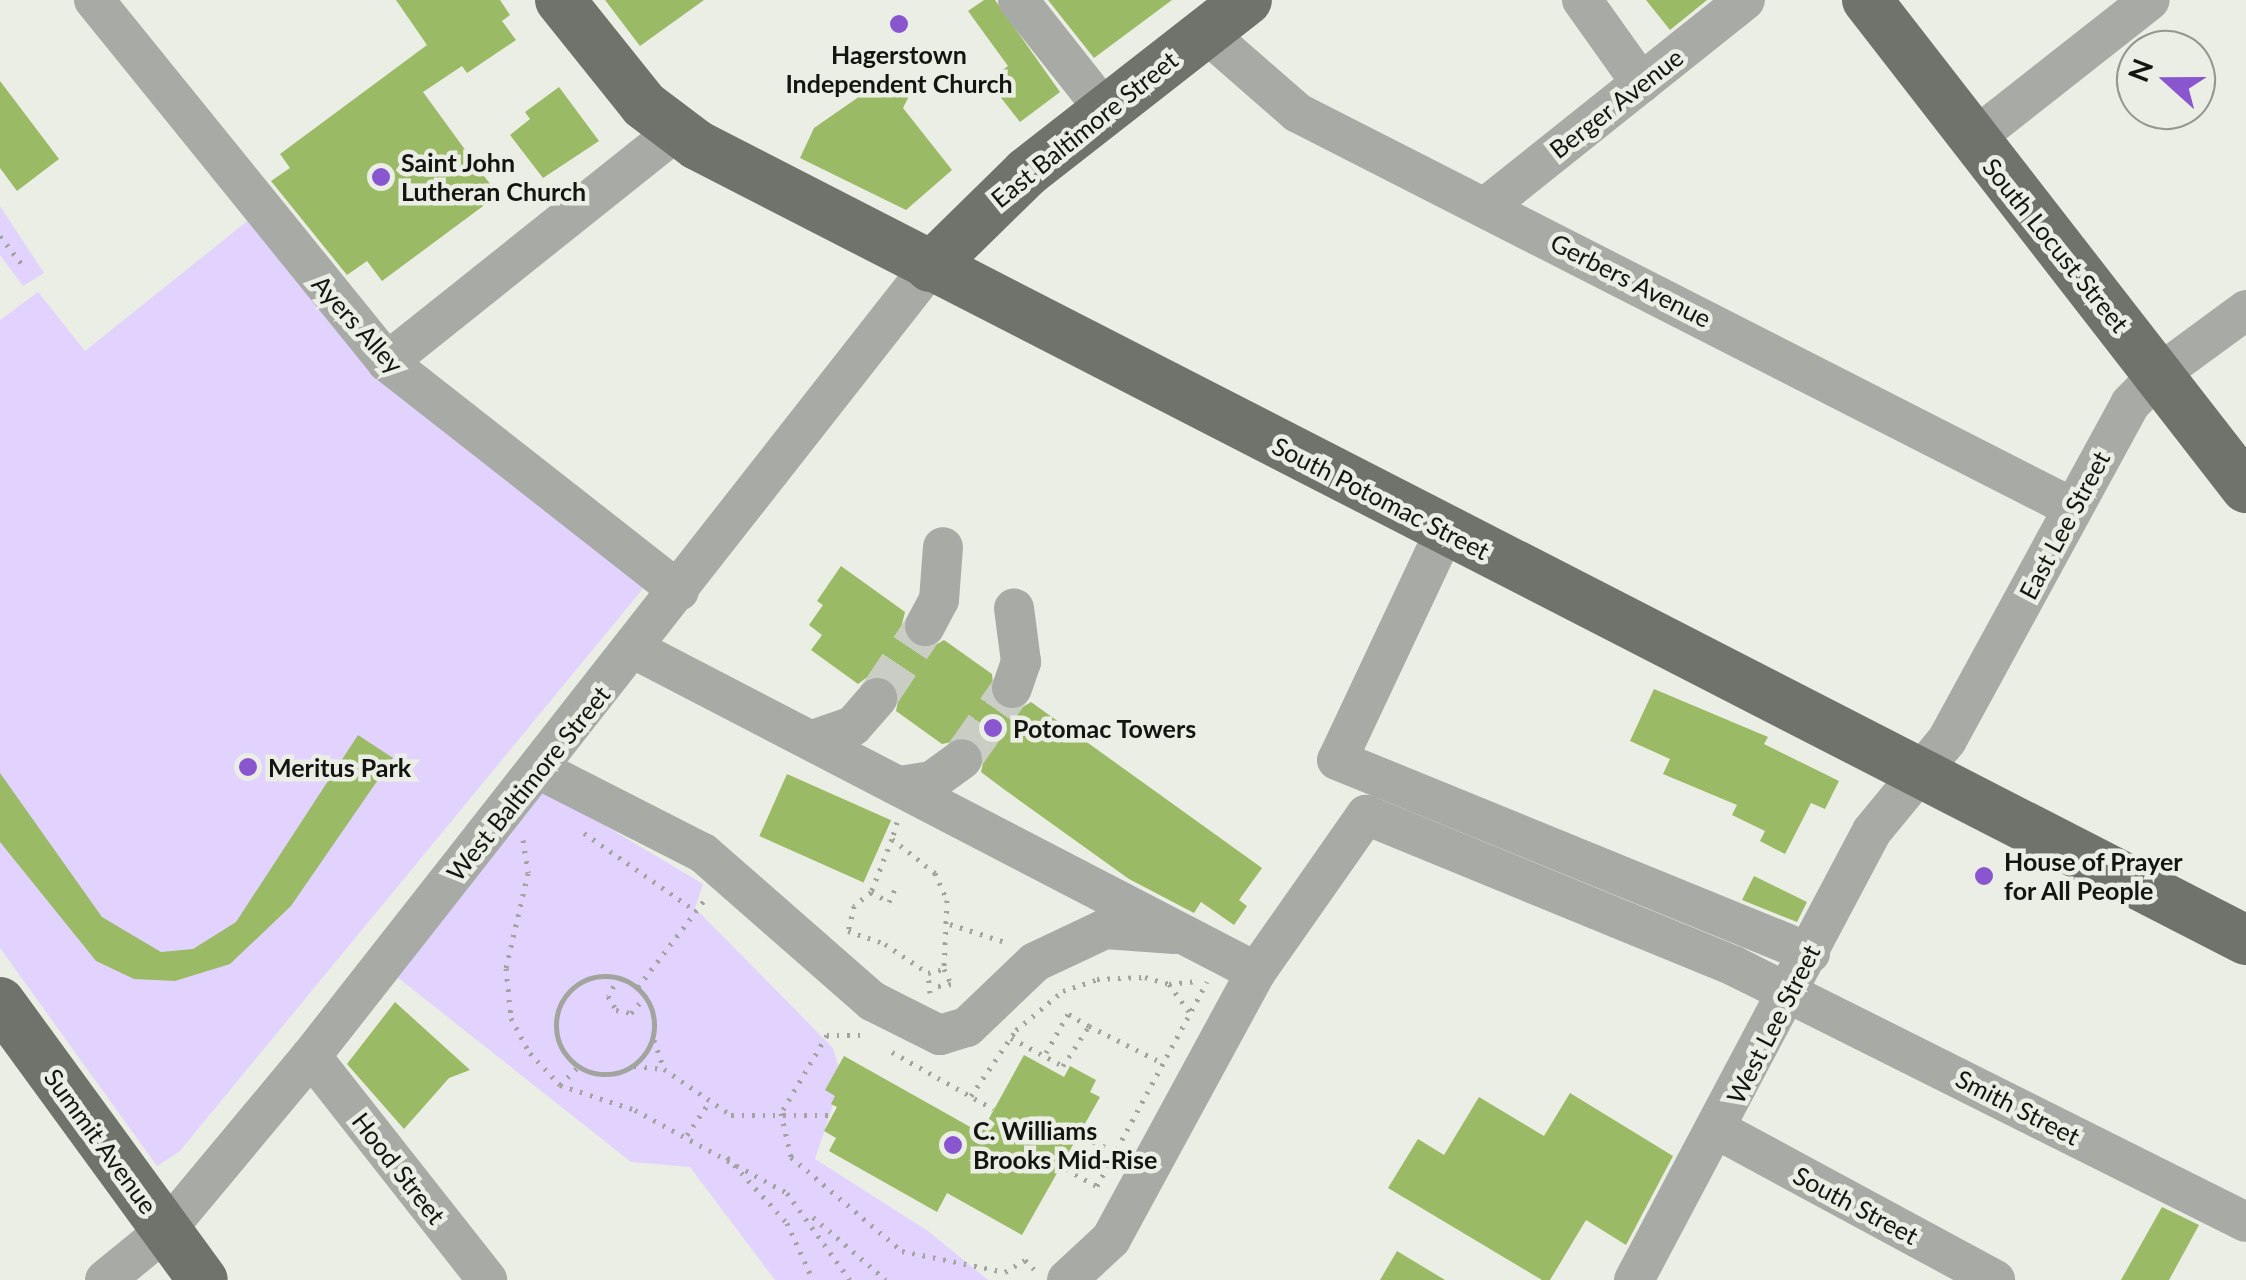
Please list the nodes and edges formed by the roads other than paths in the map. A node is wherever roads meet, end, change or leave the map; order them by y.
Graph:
1 (94, 0) edge
2 (560, 0) edge
3 (1018, 0) edge
4 (1246, 0) edge
5 (1582, 0) edge
6 (1746, 0) edge
7 (1867, 0) edge
8 (2150, 0) edge
9 (1205, 32) junction
10 (1641, 83) junction
11 (1105, 110) junction
12 (676, 132) junction
13 (1972, 140) junction
14 (1487, 206) junction
15 (930, 268) junction
16 (2246, 310) edge
17 (387, 362) junction
18 (2159, 374) junction
19 (2246, 488) edge
20 (2073, 508) junction
21 (1445, 531) junction
22 (943, 547) dead end
23 (679, 591) junction
24 (1014, 608) dead end
25 (925, 626) tunnel mouth
26 (634, 649) junction
27 (1012, 688) tunnel mouth
28 (877, 698) tunnel mouth
29 (814, 740) junction
30 (962, 758) tunnel mouth
31 (1921, 774) junction
32 (526, 782) junction
33 (899, 804) junction
34 (1174, 934) junction
35 (2246, 940) edge
36 (1810, 953) junction
37 (1256, 972) junction
38 (1790, 993) junction
39 (0, 1002) edge
40 (312, 1056) junction
41 (1718, 1130) junction
42 (2246, 1222) edge
43 (166, 1230) junction
44 (105, 1280) edge
45 (203, 1280) edge
46 (487, 1280) edge
47 (1066, 1280) edge
48 (1634, 1280) edge
49 (1995, 1280) edge

1 - 17 street, Ayers Alley
2 - 12 main road, South Potomac Street
3 - 11 street
4 - 9 main road, East Baltimore Street
5 - 10 street
6 - 10 street, Berger Avenue
7 - 13 main road, South Locust Street
8 - 13 street
9 - 11 main road, East Baltimore Street
9 - 14 street, Gerbers Avenue
10 - 14 street, Berger Avenue
11 - 15 main road, East Baltimore Street
12 - 15 main road, South Potomac Street
12 - 17 street
13 - 18 main road, South Locust Street
14 - 20 street, Gerbers Avenue
15 - 21 main road, South Potomac Street
15 - 23 street, West Baltimore Street
16 - 18 street, East Lee Street
17 - 23 street, Ayers Alley
18 - 19 main road, South Locust Street
18 - 20 street, East Lee Street
20 - 31 street, East Lee Street
21 - 31 main road, South Potomac Street
21 - 36 street
22 - 25 street
23 - 26 street, West Baltimore Street
24 - 27 street
26 - 29 street
26 - 32 street, West Baltimore Street
28 - 29 street
29 - 33 street
30 - 33 street
31 - 35 main road, South Potomac Street
31 - 36 street, West Lee Street
32 - 34 street
32 - 40 street, West Baltimore Street
33 - 34 street
34 - 37 street
36 - 38 street, West Lee Street
37 - 38 street, Smith Street
37 - 47 street
38 - 41 street, West Lee Street
38 - 42 street, Smith Street
39 - 43 main road, Summit Avenue
40 - 43 street, West Baltimore Street
40 - 46 street, Hood Street
41 - 48 street, West Lee Street
41 - 49 street, South Street
43 - 44 street, West Baltimore Street
43 - 45 main road, Summit Avenue

